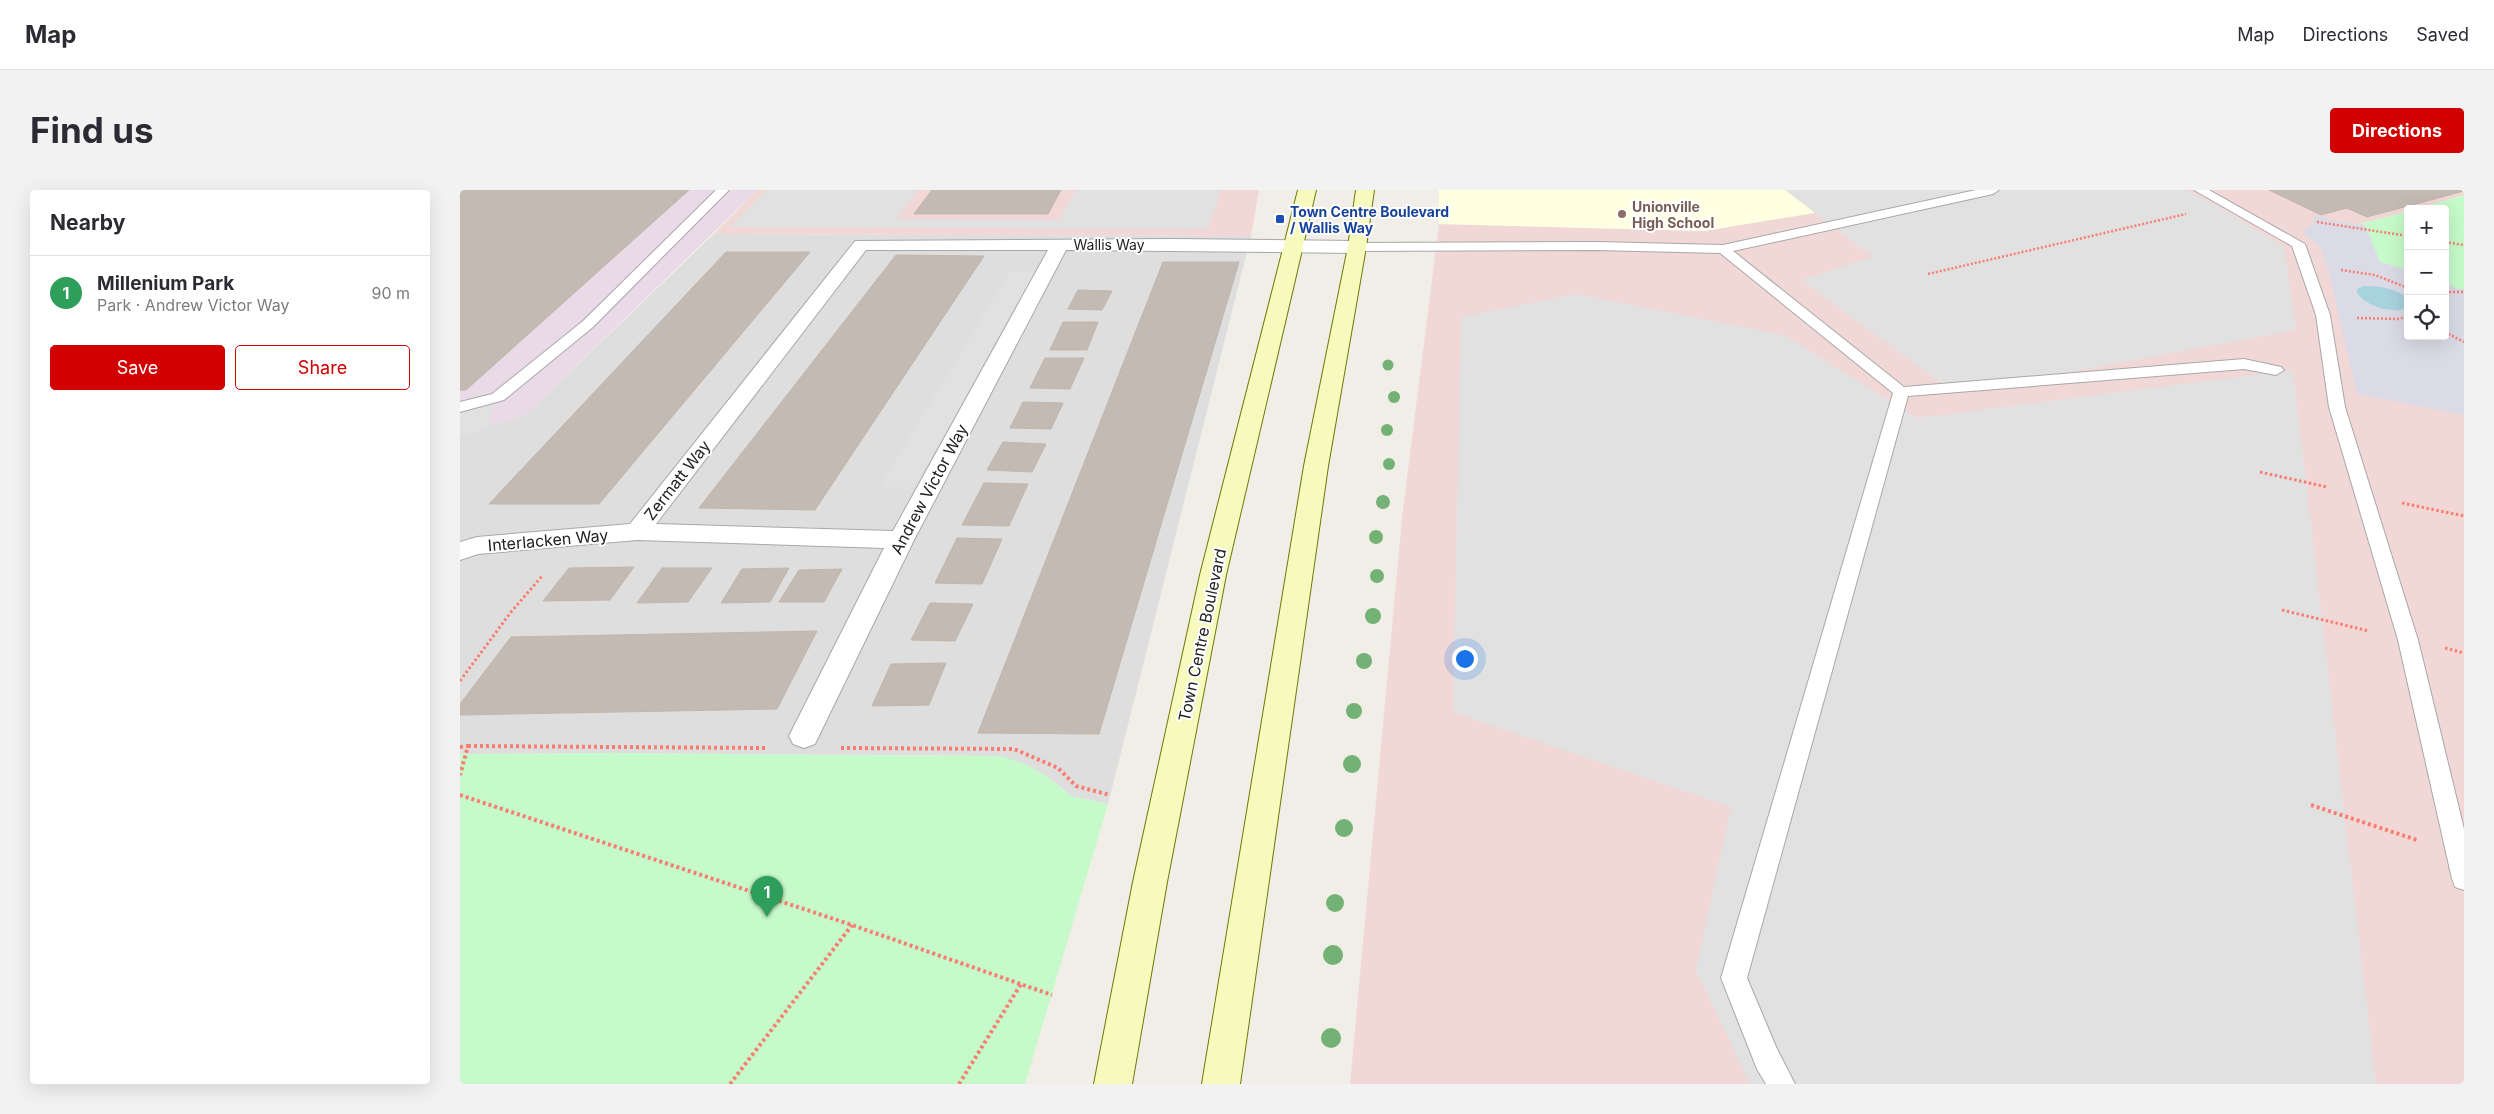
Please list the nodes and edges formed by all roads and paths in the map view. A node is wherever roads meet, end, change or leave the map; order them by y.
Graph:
1 (723, 190) edge
2 (1308, 190) edge
3 (1365, 190) edge
4 (1993, 190) edge
5 (2200, 190) edge
6 (2227, 204) junction
7 (2315, 221) dead end
8 (2404, 235) edge
9 (2449, 243) edge
10 (1060, 244) junction
11 (861, 245) joint
12 (2464, 245) edge
13 (1294, 247) junction
14 (1357, 247) junction
15 (1723, 249) junction
16 (2308, 267) junction
17 (1928, 274) dead end
18 (2404, 286) edge
19 (2449, 292) edge
20 (2464, 292) edge
21 (2323, 315) junction
22 (2404, 318) edge
23 (2449, 334) edge
24 (2464, 342) edge
25 (2276, 370) dead end
26 (1901, 392) junction
27 (460, 406) edge
28 (637, 532) junction
29 (576, 537) junction
30 (901, 540) junction
31 (460, 551) edge
32 (460, 681) edge
33 (804, 736) dead end
34 (460, 747) edge
35 (460, 775) edge
36 (460, 795) edge
37 (2312, 804) dead end
38 (2458, 854) junction
39 (2464, 879) edge
40 (852, 925) junction
41 (1021, 984) junction
42 (1052, 995) dead end
43 (730, 1084) edge
44 (959, 1084) edge
45 (1113, 1084) edge
46 (1221, 1084) edge
47 (1781, 1084) edge

1 - 27 lane
2 - 13 main road, Town Centre Boulevard
3 - 14 main road
4 - 15 lane
5 - 6 lane
6 - 16 lane
6 - 17 path
7 - 8 path
9 - 12 path
10 - 11 street, Wallis Way
10 - 13 street, Wallis Way
10 - 30 street, Andrew Victor Way
11 - 28 street, Zermatt Way
13 - 14 street, Wallis Way
13 - 45 main road, Town Centre Boulevard
14 - 15 lane
14 - 46 main road
15 - 26 lane
16 - 18 path
16 - 21 lane
19 - 20 path
21 - 22 path
21 - 38 lane
23 - 24 path
25 - 26 lane
26 - 47 lane
28 - 29 street, Interlacken Way
28 - 30 street, Zermatt Way
29 - 31 street, Interlacken Way
29 - 32 path
30 - 33 street, Andrew Victor Way
34 - 35 path
36 - 40 path
37 - 38 path
38 - 39 lane
40 - 41 path
40 - 43 path
41 - 42 path
41 - 44 path

